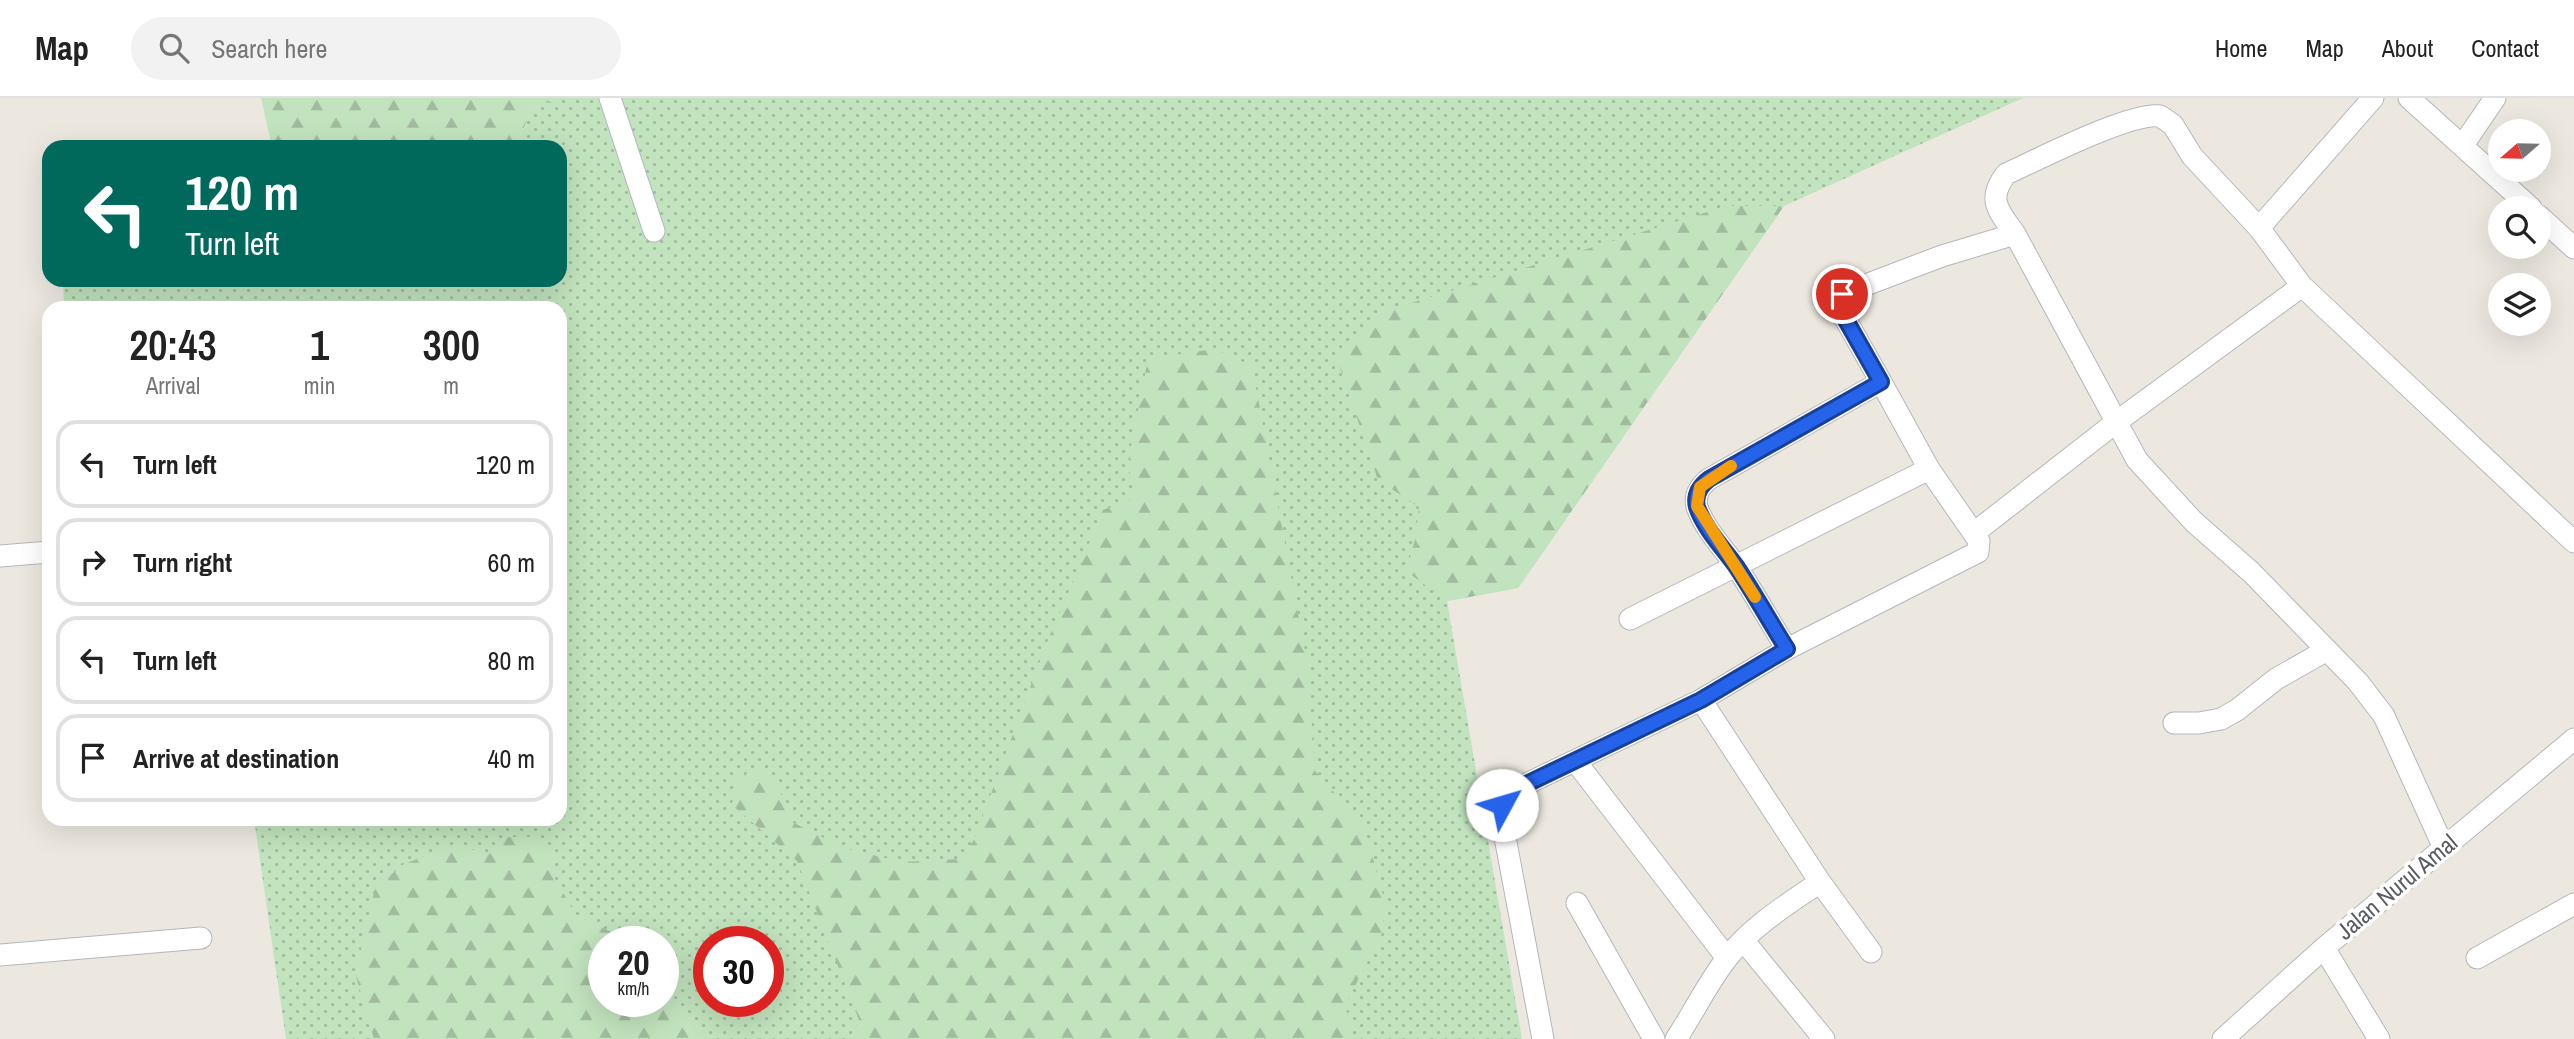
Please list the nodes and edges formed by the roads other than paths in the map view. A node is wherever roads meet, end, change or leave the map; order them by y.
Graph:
1 (610, 98) edge
2 (2373, 98) edge
3 (2409, 98) edge
4 (2495, 98) edge
5 (2463, 145) junction
6 (2518, 196) edge
7 (2551, 227) edge
8 (2259, 228) junction
9 (654, 231) dead end
10 (2015, 234) junction
11 (2574, 248) edge
12 (2302, 286) junction
13 (1881, 382) junction
14 (2115, 423) junction
15 (1929, 469) junction
16 (1973, 533) junction
17 (2574, 542) edge
18 (42, 553) edge
19 (0, 556) edge
20 (1737, 568) junction
21 (1630, 619) dead end
22 (1787, 649) junction
23 (2327, 650) junction
24 (1701, 700) junction
25 (2174, 723) dead end
26 (2572, 747) edge
27 (1576, 762) junction
28 (2444, 848) junction
29 (1821, 882) junction
30 (1577, 903) dead end
31 (2574, 904) edge
32 (201, 938) dead end
33 (1743, 940) junction
34 (2323, 948) junction
35 (1871, 952) dead end
36 (0, 955) edge
37 (1727, 958) junction
38 (2477, 958) dead end
39 (1543, 1039) edge
40 (1654, 1039) edge
41 (1676, 1039) edge
42 (1824, 1039) edge
43 (2223, 1039) edge
44 (2379, 1039) edge

1 - 9 street
2 - 8 street
3 - 5 street
4 - 5 street
5 - 6 street
7 - 11 street
8 - 10 street
8 - 12 street
10 - 13 street
10 - 14 street
12 - 14 street
12 - 17 street
13 - 15 street
13 - 20 street
14 - 16 street
14 - 23 street
15 - 16 street
15 - 20 street
16 - 22 street
18 - 19 street
20 - 21 street
20 - 22 street
22 - 24 street
23 - 25 street
23 - 28 street
24 - 27 street
24 - 29 street
26 - 28 street, Jalan Nurul Amal
27 - 37 street
27 - 39 street
28 - 34 street, Jalan Nurul Amal
29 - 33 street
29 - 35 street
30 - 40 street
31 - 38 street
32 - 36 street
33 - 37 street
33 - 42 street
34 - 43 street, Jalan Nurul Amal
34 - 44 street
37 - 41 street

